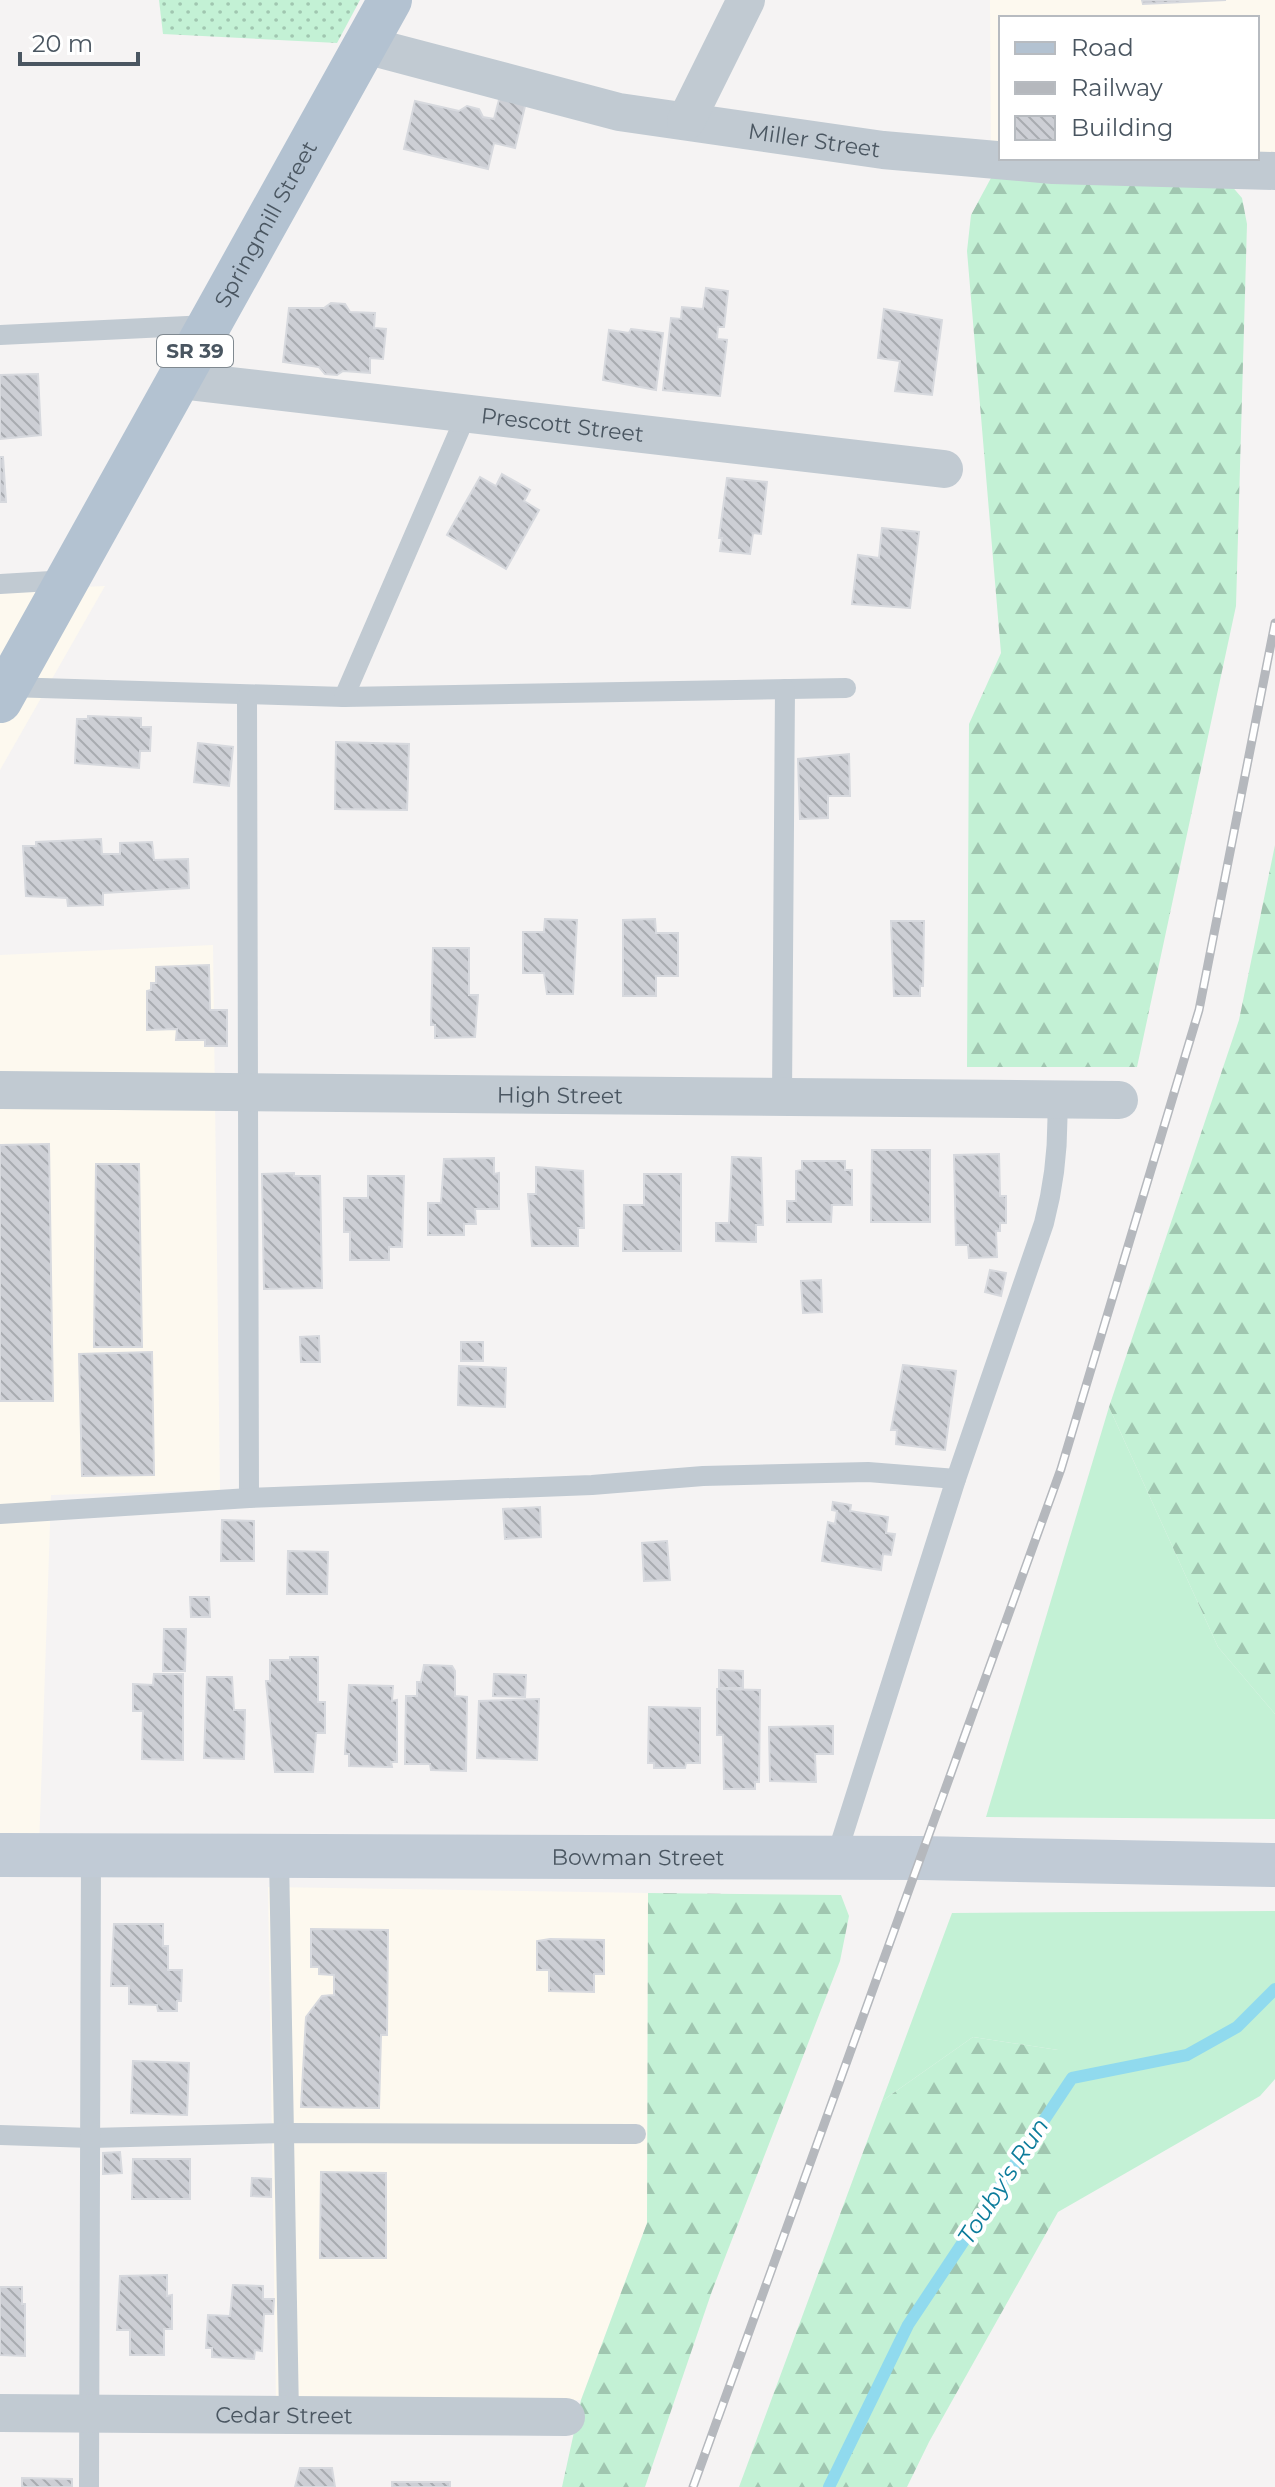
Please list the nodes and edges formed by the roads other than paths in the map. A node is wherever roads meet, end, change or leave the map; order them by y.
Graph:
1 (390, 0) edge
2 (746, 0) edge
3 (365, 45) junction
4 (686, 121) junction
5 (1275, 171) edge
6 (209, 325) junction
7 (0, 335) edge
8 (179, 380) junction
9 (467, 413) junction
10 (944, 469) dead end
11 (68, 580) junction
12 (0, 584) edge
13 (846, 688) dead end
14 (785, 689) junction
15 (4, 694) edge
16 (247, 697) junction
17 (344, 697) junction
18 (0, 1090) edge
19 (246, 1093) junction
20 (782, 1097) junction
21 (1057, 1100) junction
22 (1119, 1100) dead end
23 (956, 1479) junction
24 (249, 1498) junction
25 (0, 1514) edge
26 (0, 1855) edge
27 (91, 1855) junction
28 (279, 1856) junction
29 (836, 1857) junction
30 (1266, 1865) edge
31 (285, 2133) junction
32 (636, 2134) dead end
33 (0, 2135) edge
34 (91, 2138) junction
35 (0, 2413) edge
36 (89, 2414) junction
37 (289, 2415) junction
38 (566, 2417) dead end
39 (89, 2487) edge

1 - 3 main road, Springmill Street / SR 39
2 - 4 street
3 - 4 street, Miller Street
3 - 6 main road, Springmill Street / SR 39
4 - 5 street, Miller Street
6 - 7 lane
6 - 8 main road, Springmill Street / SR 39
8 - 9 street, Prescott Street
8 - 11 main road, Springmill Street / SR 39
9 - 10 street, Prescott Street
9 - 17 lane
11 - 12 lane
11 - 15 main road, Springmill Street / SR 39
13 - 14 lane
14 - 17 lane
14 - 20 lane
15 - 16 lane
16 - 17 lane
16 - 19 lane
18 - 19 street, High Street
19 - 20 street, High Street
19 - 24 lane
20 - 21 street, High Street
21 - 22 street, High Street
21 - 23 lane
23 - 24 lane
23 - 29 lane
24 - 25 lane
26 - 27 street, Bowman Street
27 - 28 street, Bowman Street
27 - 34 lane
28 - 29 street, Bowman Street
28 - 31 lane
29 - 30 street, Bowman Street
31 - 32 lane
31 - 34 lane
31 - 37 lane
33 - 34 lane
34 - 36 lane
35 - 36 street, Cedar Street
36 - 37 street, Cedar Street
36 - 39 lane
37 - 38 street, Cedar Street

